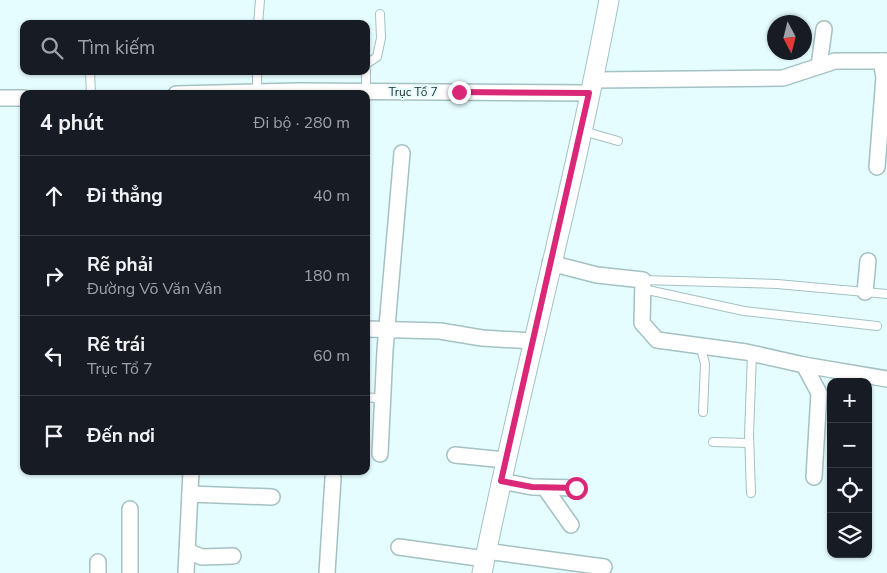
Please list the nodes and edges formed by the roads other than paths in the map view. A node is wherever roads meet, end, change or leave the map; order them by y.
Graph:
1 (260, 0) edge
2 (609, 0) edge
3 (380, 14) dead end
4 (258, 20) edge
5 (824, 29) dead end
6 (370, 61) edge
7 (884, 61) edge
8 (819, 66) junction
9 (90, 75) edge
10 (257, 75) edge
11 (366, 75) edge
12 (592, 86) junction
13 (91, 90) edge
14 (257, 90) edge
15 (366, 90) edge
16 (370, 92) edge
17 (0, 98) edge
18 (20, 98) edge
19 (581, 131) junction
20 (618, 140) dead end
21 (883, 142) edge
22 (402, 153) dead end
23 (877, 167) dead end
24 (868, 261) dead end
25 (550, 264) junction
26 (643, 284) junction
27 (865, 292) junction
28 (887, 294) edge
29 (877, 326) dead end
30 (370, 329) edge
31 (389, 330) junction
32 (533, 340) junction
33 (701, 348) junction
34 (752, 354) junction
35 (804, 365) junction
36 (887, 379) edge
37 (370, 397) edge
38 (383, 398) junction
39 (703, 412) dead end
40 (374, 433) edge
41 (713, 442) dead end
42 (749, 443) junction
43 (380, 454) dead end
44 (455, 456) dead end
45 (505, 460) junction
46 (191, 475) edge
47 (814, 477) dead end
48 (332, 478) dead end
49 (501, 481) junction
50 (546, 488) junction
51 (576, 488) dead end
52 (751, 493) dead end
53 (190, 494) junction
54 (272, 497) dead end
55 (130, 509) dead end
56 (571, 525) dead end
57 (399, 547) dead end
58 (187, 551) junction
59 (233, 556) dead end
60 (484, 561) edge
61 (604, 567) dead end
62 (130, 573) edge
63 (186, 573) edge
64 (327, 573) edge

1 - 4 lane
2 - 12 street
3 - 6 lane
5 - 8 street
7 - 8 street, Trục Tổ 7
7 - 21 street
8 - 12 street, Trục Tổ 7
9 - 13 lane
10 - 14 lane
11 - 15 lane
12 - 16 street, Trục Tổ 7
12 - 19 street
17 - 18 street
19 - 20 lane
19 - 25 street
21 - 23 street
22 - 31 street
24 - 27 street
25 - 26 street
25 - 32 street
26 - 27 lane
26 - 29 lane
26 - 33 street
27 - 28 lane
30 - 31 street
31 - 32 street
31 - 38 street
32 - 45 street
33 - 34 street
33 - 39 lane
34 - 35 street
34 - 42 lane
35 - 36 street
35 - 47 street
37 - 38 lane
38 - 40 street
40 - 43 street
41 - 42 lane
42 - 52 lane
44 - 45 street
45 - 49 street
46 - 53 street
48 - 64 street
49 - 50 street
49 - 60 street
50 - 51 street
50 - 56 street
53 - 54 street
53 - 58 street
55 - 62 street
57 - 60 street
58 - 59 street
58 - 63 street
60 - 61 street

